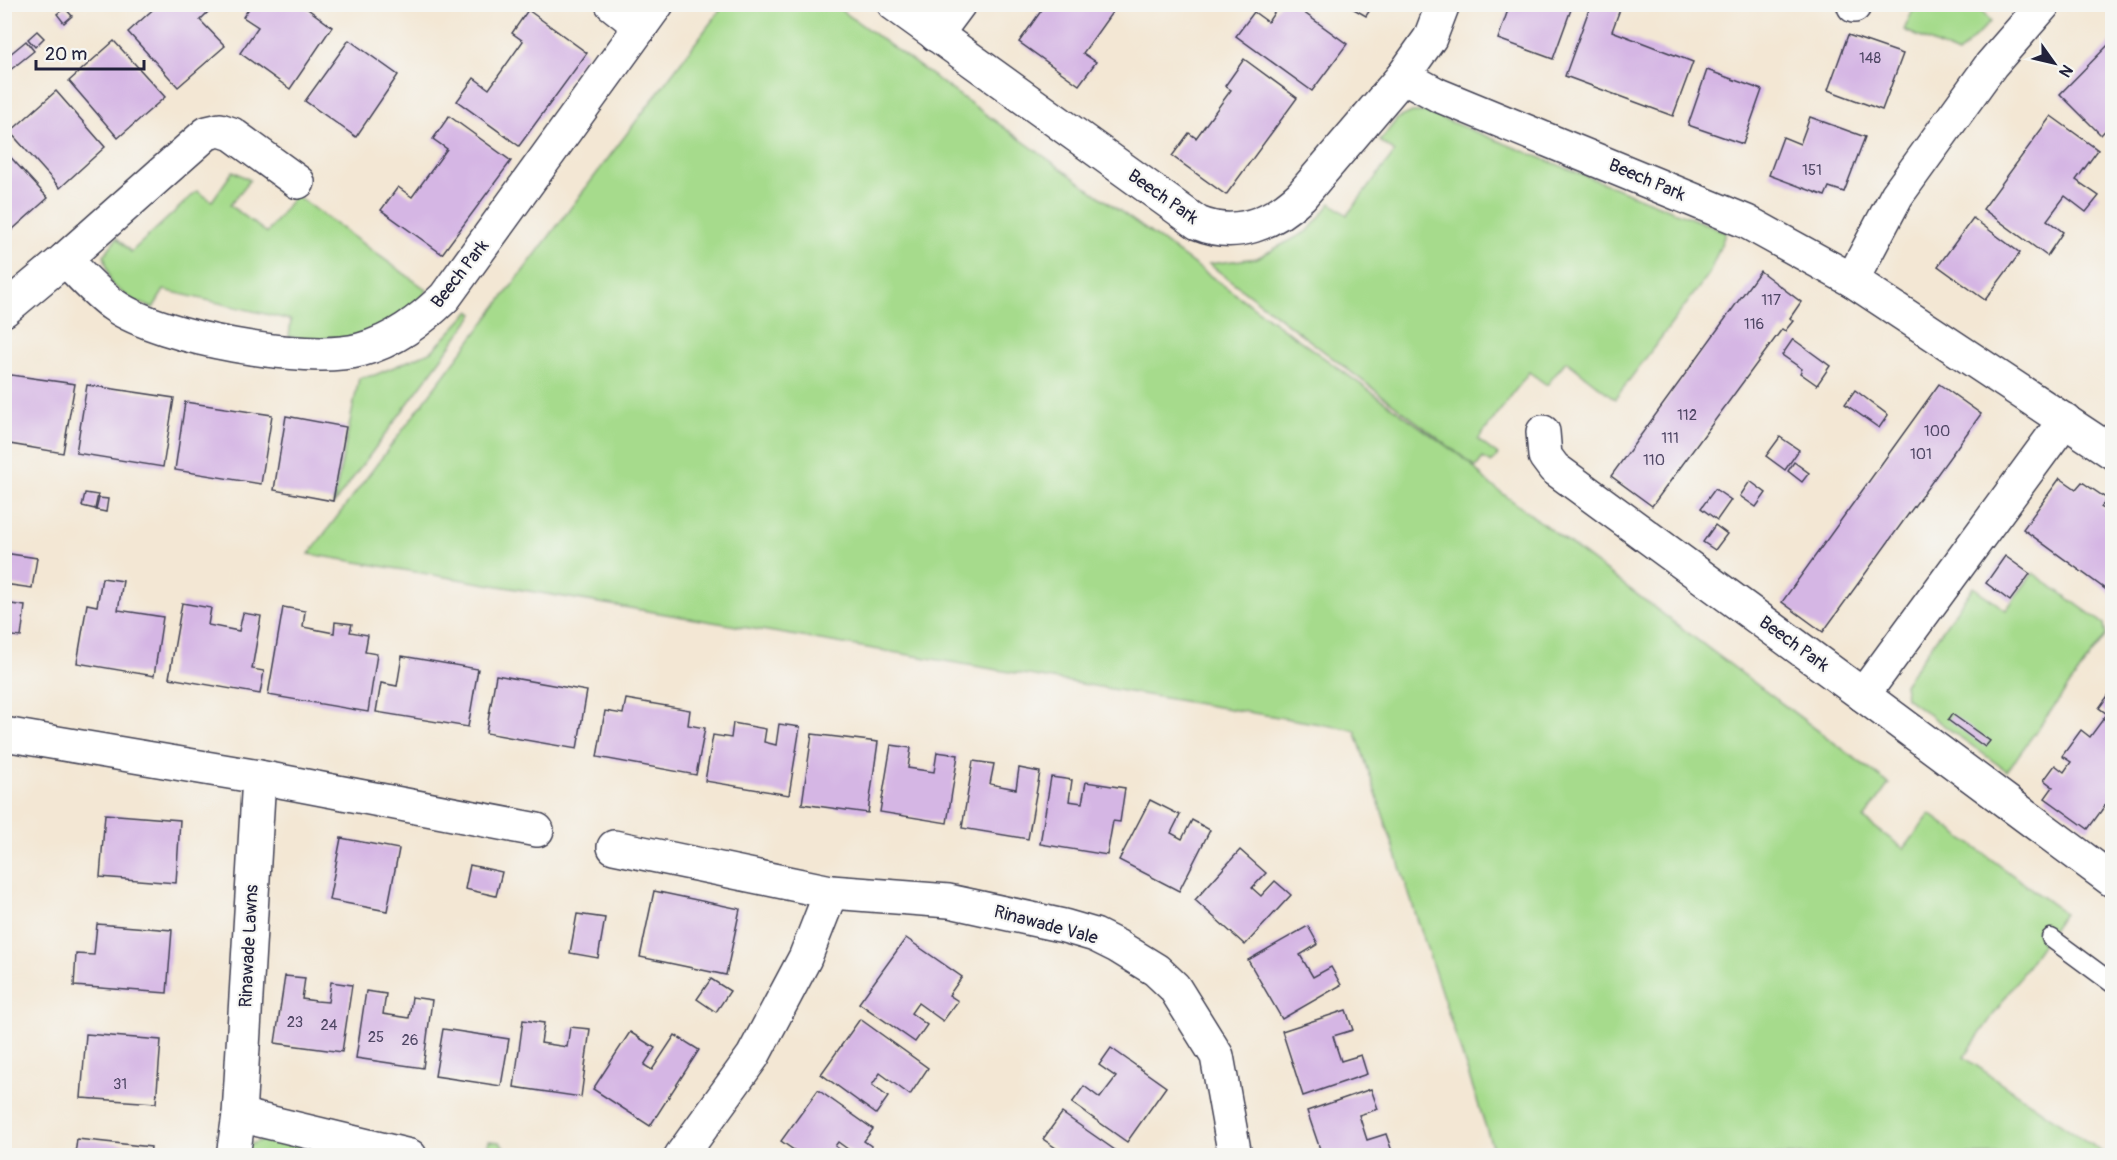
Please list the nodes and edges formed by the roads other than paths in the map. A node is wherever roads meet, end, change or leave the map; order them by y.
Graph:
1 (612, 4) edge
2 (894, 4) edge
3 (959, 4) edge
4 (1443, 4) edge
5 (2044, 4) edge
6 (649, 16) edge
7 (936, 35) junction
8 (1403, 76) junction
9 (298, 182) dead end
10 (66, 259) junction
11 (1852, 280) junction
12 (4, 310) edge
13 (2065, 420) junction
14 (1543, 432) dead end
15 (2112, 452) edge
16 (1863, 695) junction
17 (4, 734) edge
18 (259, 777) junction
19 (537, 830) dead end
20 (614, 847) dead end
21 (2112, 880) edge
22 (831, 892) junction
23 (2051, 938) dead end
24 (2112, 983) edge
25 (239, 1115) junction
26 (232, 1155) edge
27 (411, 1155) edge
28 (681, 1155) edge
29 (1235, 1155) edge

1 - 6 street, Beech Park
2 - 7 street, Beech Park
3 - 7 street
4 - 8 street, Beech Park
5 - 11 street
6 - 10 street, Beech Park
7 - 8 street, Beech Park
8 - 11 street, Beech Park
9 - 10 street
10 - 12 street
11 - 13 street, Beech Park
13 - 15 street, Beech Park
13 - 16 street
14 - 16 street, Beech Park
16 - 21 street, Beech Park
17 - 18 street
18 - 19 street
18 - 25 street, Rinawade Lawns
20 - 22 street, Rinawade Vale
22 - 28 street
22 - 29 street, Rinawade Vale
23 - 24 lane
25 - 26 street, Rinawade Lawns
25 - 27 street

